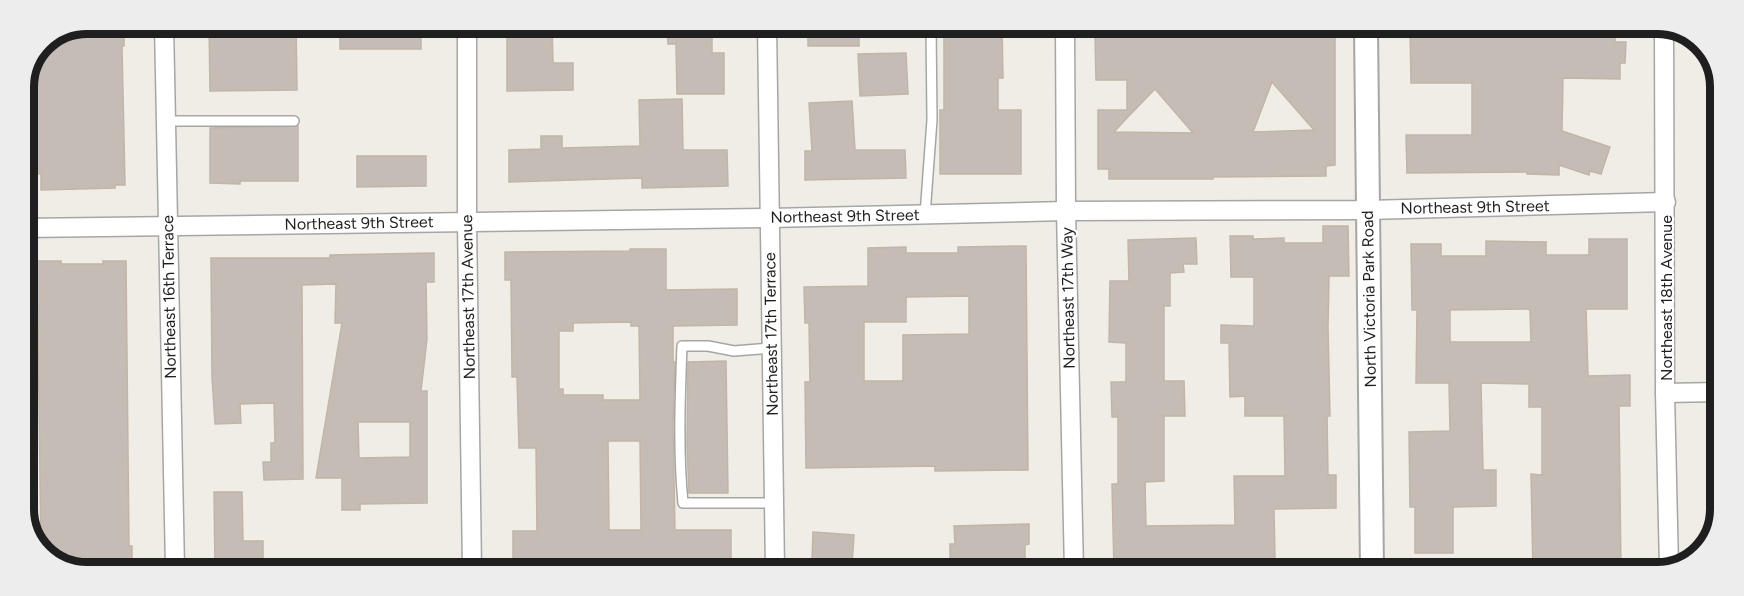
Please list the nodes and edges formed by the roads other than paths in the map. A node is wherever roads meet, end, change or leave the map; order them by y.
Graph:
1 (164, 34) edge
2 (466, 34) edge
3 (767, 34) edge
4 (931, 34) edge
5 (1065, 34) edge
6 (1366, 34) edge
7 (1664, 35) edge
8 (166, 121) junction
9 (294, 121) dead end
10 (1666, 202) junction
11 (1368, 210) junction
12 (1066, 211) junction
13 (926, 214) junction
14 (770, 218) junction
15 (466, 222) junction
16 (167, 225) junction
17 (34, 228) edge
18 (772, 348) junction
19 (1710, 392) edge
20 (1665, 393) junction
21 (774, 503) junction
22 (1669, 560) edge
23 (175, 562) edge
24 (472, 562) edge
25 (775, 562) edge
26 (1074, 562) edge
27 (1372, 562) edge

1 - 8 street, Northeast 16th Terrace
2 - 15 street, Northeast 17th Avenue
3 - 14 street, Northeast 17th Terrace
4 - 13 lane
5 - 12 street, Northeast 17th Way
6 - 11 street, North Victoria Park Road
7 - 10 street, Northeast 18th Avenue
8 - 9 lane
8 - 16 street, Northeast 16th Terrace
10 - 11 street, Northeast 9th Street
10 - 20 street, Northeast 18th Avenue
11 - 12 street, Northeast 9th Street
11 - 27 street, North Victoria Park Road
12 - 13 street, Northeast 9th Street
12 - 26 street, Northeast 17th Way
13 - 14 street, Northeast 9th Street
14 - 15 street, Northeast 9th Street
14 - 18 street, Northeast 17th Terrace
15 - 16 street, Northeast 9th Street
15 - 24 street, Northeast 17th Avenue
16 - 17 street, Northeast 9th Street
16 - 23 street, Northeast 16th Terrace
18 - 21 street, Northeast 17th Terrace
18 - 21 lane
19 - 20 street
20 - 22 street, Northeast 18th Avenue
21 - 25 street, Northeast 17th Terrace

